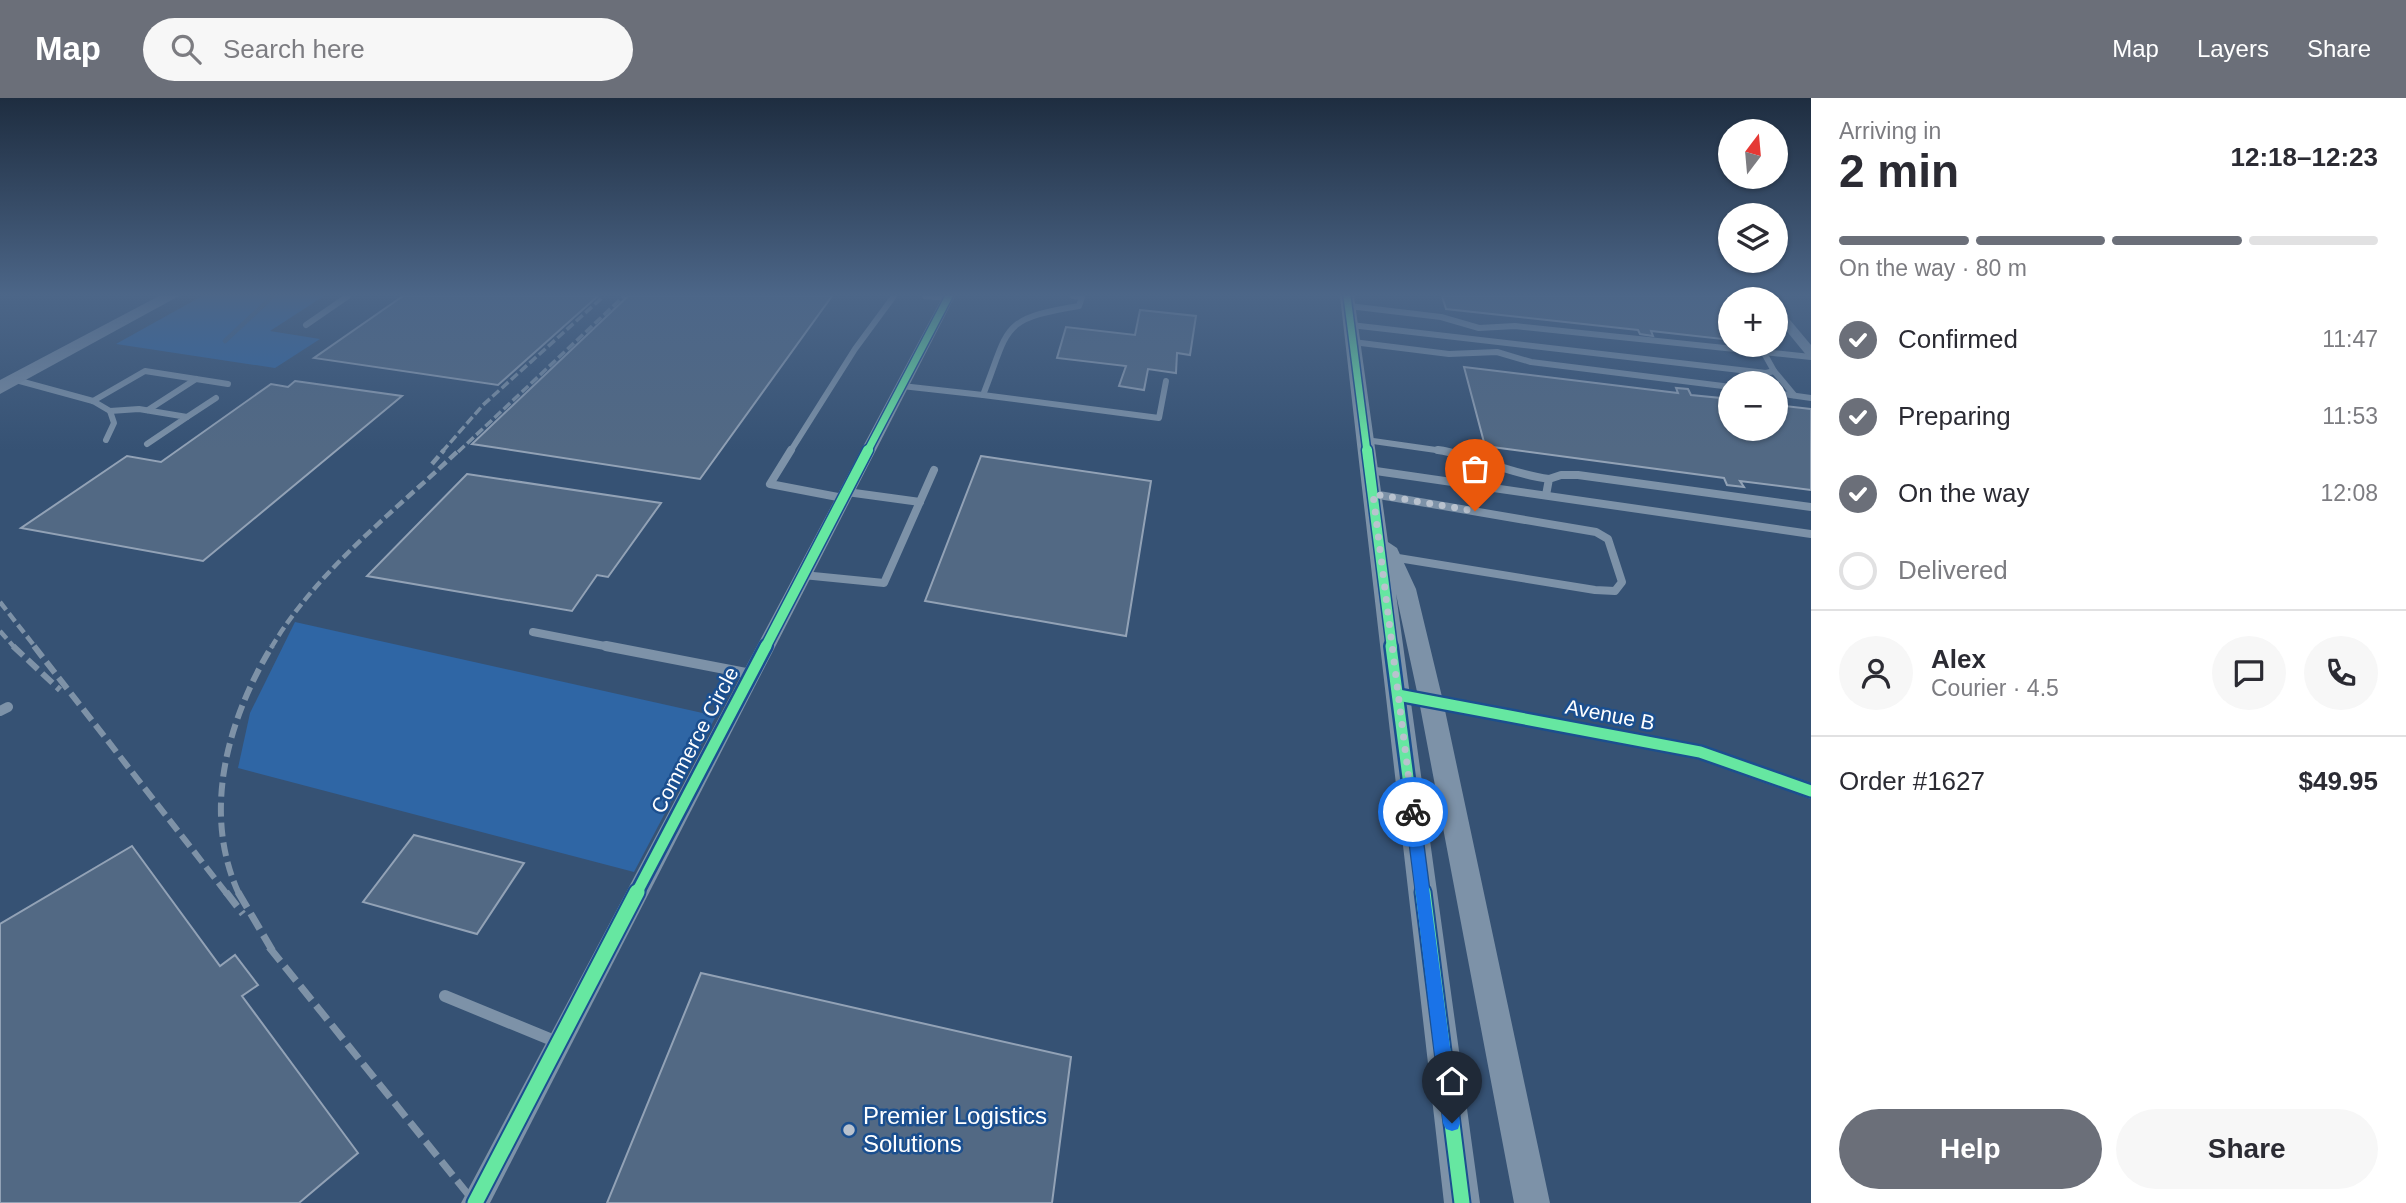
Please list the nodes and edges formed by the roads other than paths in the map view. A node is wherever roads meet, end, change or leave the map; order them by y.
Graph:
1 (75, 348) edge
2 (856, 348) edge
3 (922, 348) edge
4 (1000, 348) edge
5 (1354, 348) edge
6 (1417, 348) edge
7 (1496, 348) edge
8 (1549, 348) edge
9 (1498, 353) junction
10 (1788, 354) edge
11 (1811, 355) edge
12 (1766, 357) edge
13 (1749, 371) edge
14 (1774, 371) edge
15 (197, 379) junction
16 (1166, 381) dead end
17 (8, 384) edge
18 (228, 384) dead end
19 (1718, 385) edge
20 (902, 386) junction
21 (1788, 388) edge
22 (1788, 394) edge
23 (1794, 395) junction
24 (984, 396) junction
25 (216, 398) dead end
26 (1811, 398) edge
27 (93, 401) junction
28 (148, 410) junction
29 (110, 411) junction
30 (187, 417) junction
31 (106, 440) dead end
32 (1366, 440) junction
33 (147, 444) dead end
34 (934, 470) dead end
35 (1369, 470) junction
36 (1549, 479) junction
37 (1373, 494) junction
38 (845, 495) junction
39 (1546, 495) junction
40 (920, 502) junction
41 (1811, 507) edge
42 (1811, 534) edge
43 (1386, 556) junction
44 (803, 575) junction
45 (533, 632) dead end
46 (751, 674) junction
47 (1398, 695) junction
48 (1431, 701) junction
49 (1811, 792) edge
50 (445, 996) dead end
51 (559, 1042) junction
52 (475, 1203) edge
53 (1462, 1203) edge
54 (1532, 1203) edge

1 - 17 main road
2 - 38 lane
3 - 20 street, Commerce Circle
4 - 24 lane
5 - 32 street
6 - 9 lane
7 - 9 lane
8 - 13 lane
9 - 19 lane
10 - 11 lane
12 - 14 lane
15 - 18 lane
15 - 27 lane
15 - 28 lane
16 - 24 lane
17 - 27 lane
20 - 24 lane
20 - 38 street, Commerce Circle
21 - 23 lane
22 - 23 lane
23 - 26 lane
25 - 30 lane
27 - 29 lane
28 - 29 lane
28 - 30 lane
29 - 31 lane
30 - 33 lane
32 - 35 street
32 - 36 lane
34 - 40 lane
35 - 37 street
35 - 39 lane
36 - 39 lane
36 - 41 lane
37 - 43 street
37 - 43 lane
38 - 40 lane
38 - 44 street, Commerce Circle
39 - 42 lane
40 - 44 lane
43 - 47 street
43 - 48 street
44 - 46 street, Commerce Circle
45 - 46 lane
46 - 51 street, Commerce Circle
47 - 48 street, Avenue B
47 - 53 street
48 - 49 street, Avenue B
48 - 54 street
50 - 51 lane
51 - 52 street, Commerce Circle

